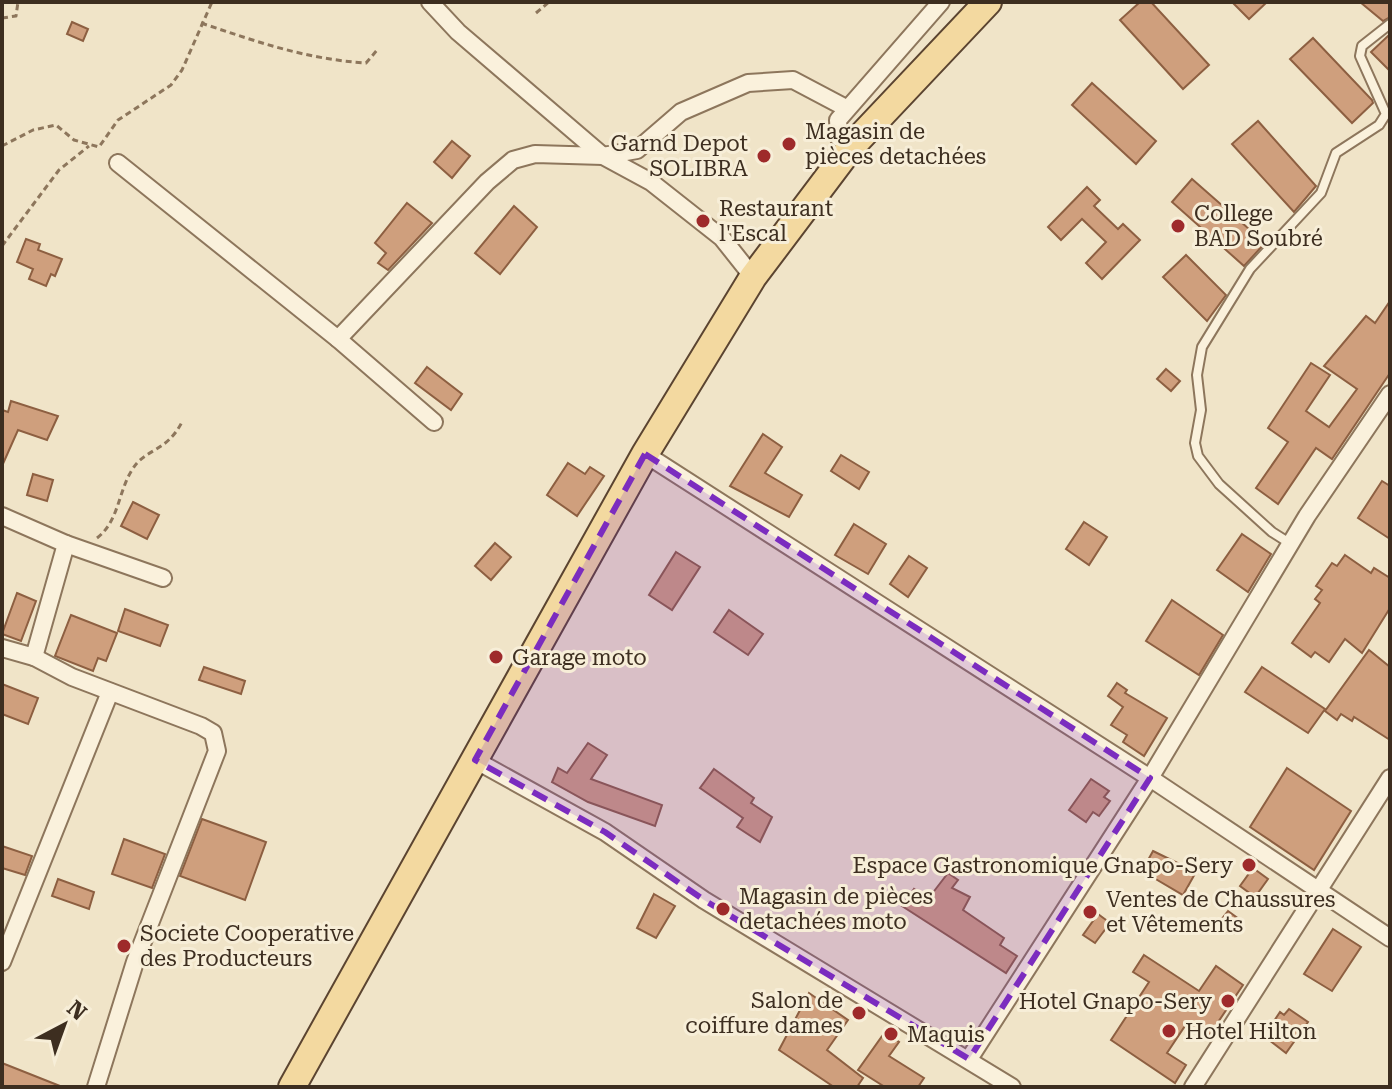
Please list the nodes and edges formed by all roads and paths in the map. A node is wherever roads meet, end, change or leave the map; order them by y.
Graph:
1 (18, 2) edge
2 (212, 2) edge
3 (430, 2) edge
4 (549, 2) edge
5 (941, 2) edge
6 (988, 2) edge
7 (536, 13) dead end
8 (2, 18) edge
9 (201, 23) junction
10 (1390, 24) edge
11 (378, 49) dead end
12 (846, 108) junction
13 (2, 146) edge
14 (89, 146) junction
15 (851, 147) junction
16 (603, 156) junction
17 (118, 163) dead end
18 (2, 246) edge
19 (753, 277) junction
20 (338, 339) junction
21 (1390, 394) edge
22 (182, 422) dead end
23 (434, 422) dead end
24 (645, 454) junction
25 (2, 516) edge
26 (66, 544) junction
27 (1291, 544) junction
28 (163, 578) dead end
29 (2, 648) edge
30 (34, 657) junction
31 (110, 692) junction
32 (475, 760) junction
33 (1150, 778) junction
34 (1390, 778) edge
35 (1319, 890) junction
36 (8, 934) edge
37 (1390, 938) edge
38 (2, 962) edge
39 (969, 1059) junction
40 (96, 1087) edge
41 (292, 1087) edge
42 (1012, 1087) edge
43 (1193, 1087) edge

1 - 8 path
2 - 9 path
3 - 16 street
4 - 7 path
5 - 12 street
6 - 15 main road
9 - 11 path
9 - 14 path
10 - 27 lane
12 - 15 street
12 - 16 street
13 - 14 path
14 - 18 path
15 - 19 main road
16 - 19 street
16 - 20 street
17 - 20 street
19 - 24 main road
20 - 23 street
21 - 27 street
22 - 26 path
24 - 32 main road
24 - 33 street
25 - 26 street
26 - 28 street
26 - 30 street
27 - 33 street
29 - 30 street
30 - 31 street
31 - 36 street
31 - 40 street
32 - 39 street
32 - 41 main road
33 - 35 street
33 - 39 street
34 - 35 street
35 - 37 street
35 - 43 street
36 - 38 street
39 - 42 street

